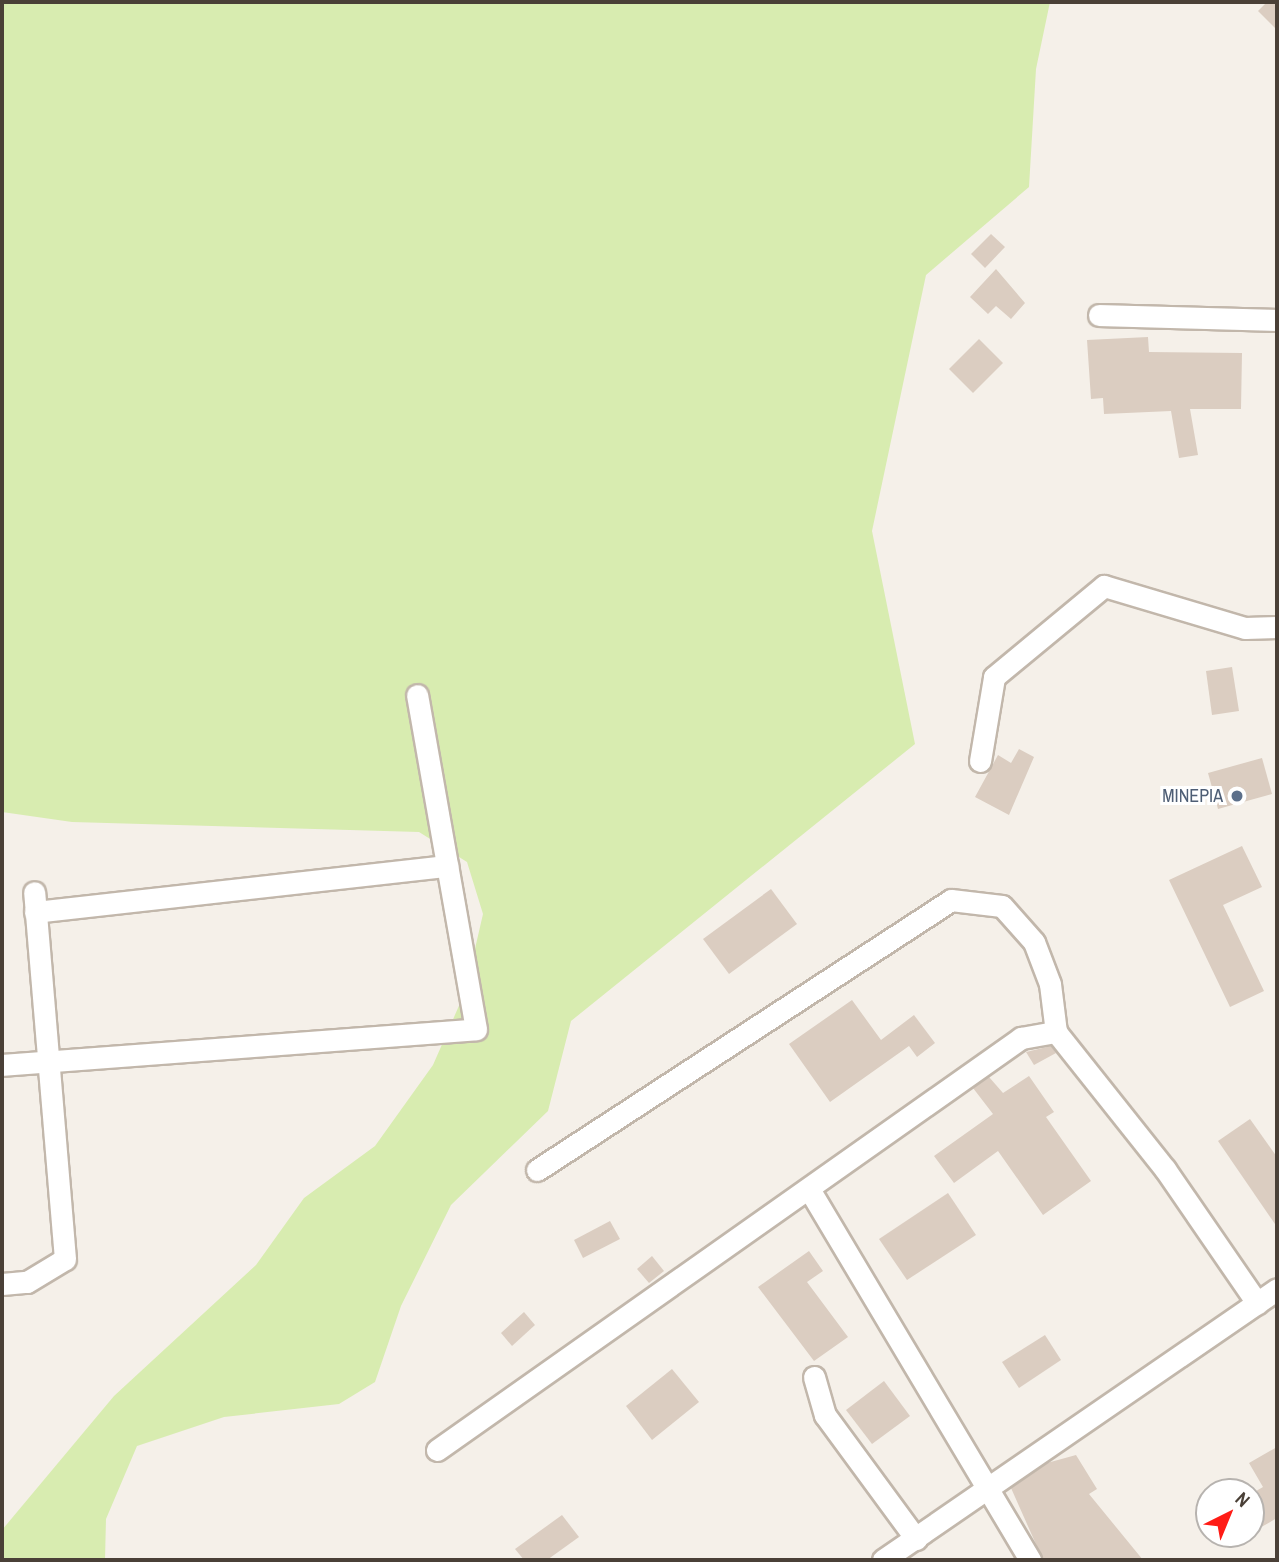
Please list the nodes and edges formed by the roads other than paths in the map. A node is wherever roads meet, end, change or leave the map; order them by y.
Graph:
1 (1100, 315) dead end
2 (1277, 320) edge
3 (1277, 627) edge
4 (417, 695) dead end
5 (980, 761) dead end
6 (447, 866) junction
7 (1056, 1032) junction
8 (44, 1064) junction
9 (2, 1065) edge
10 (537, 1170) dead end
11 (809, 1189) junction
12 (2, 1284) edge
13 (1277, 1289) edge
14 (1257, 1303) junction
15 (814, 1377) dead end
16 (437, 1450) dead end
17 (986, 1489) junction
18 (916, 1539) junction
19 (883, 1560) edge
20 (1030, 1560) edge

1 - 2 street
3 - 5 street
4 - 6 street
6 - 8 street
6 - 8 street
7 - 10 street
7 - 11 street
7 - 14 street
8 - 9 street
8 - 12 street
11 - 16 street
11 - 17 street
13 - 14 street
14 - 17 street
15 - 18 street
17 - 18 street
17 - 20 street
18 - 19 street

